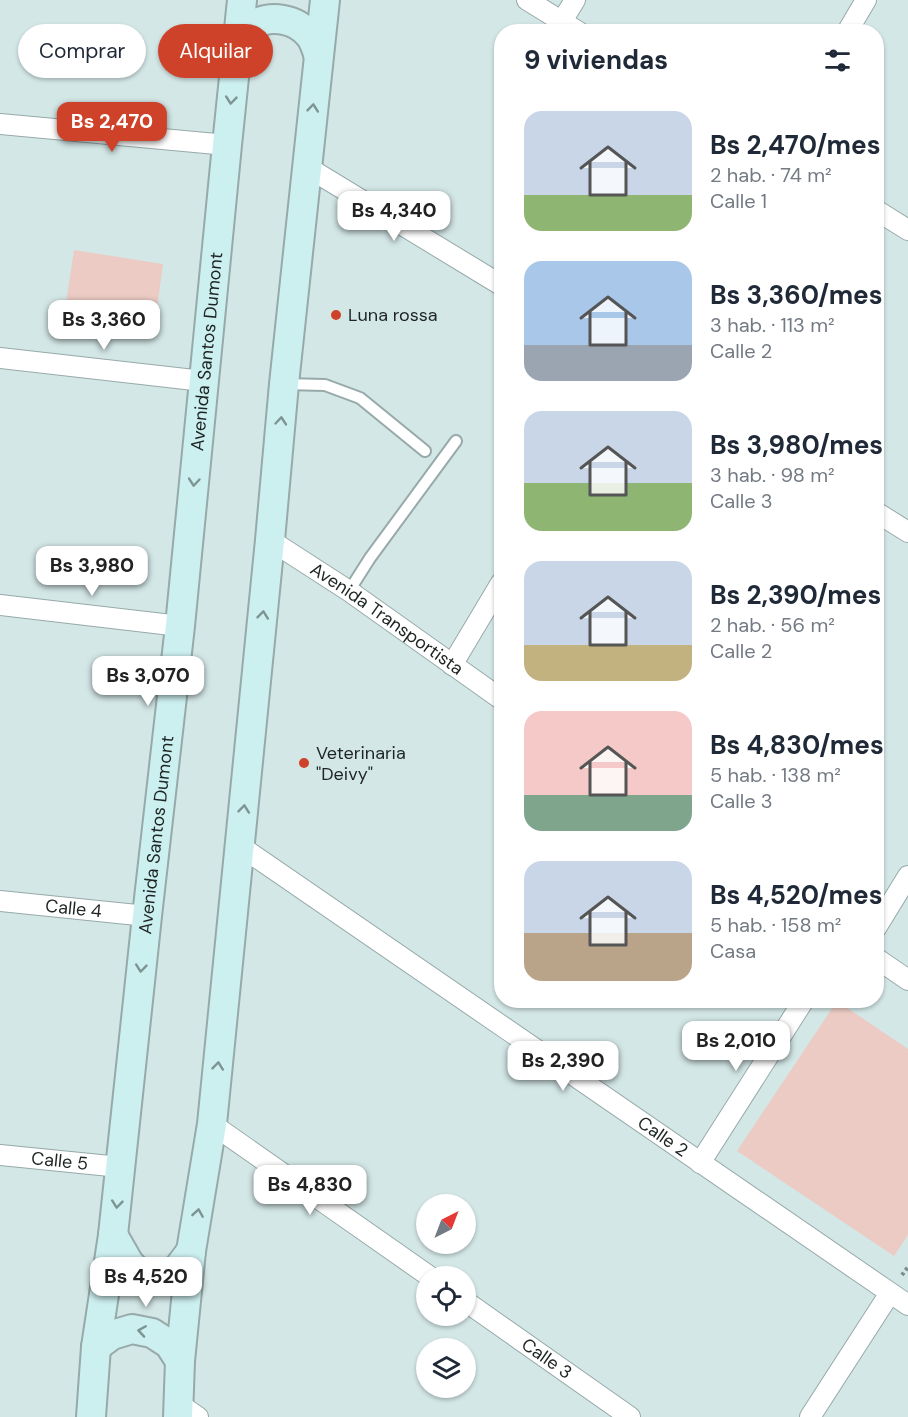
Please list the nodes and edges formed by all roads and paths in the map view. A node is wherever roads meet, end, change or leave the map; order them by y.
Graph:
1 (242, 0) edge
2 (325, 0) edge
3 (527, 0) edge
4 (575, 0) edge
5 (866, 0) edge
6 (240, 24) edge
7 (255, 24) edge
8 (568, 24) edge
9 (571, 24) edge
10 (852, 24) edge
11 (318, 54) junction
12 (234, 78) edge
13 (0, 124) edge
14 (226, 145) junction
15 (307, 167) junction
16 (884, 215) edge
17 (908, 230) edge
18 (494, 281) edge
19 (0, 358) edge
20 (203, 381) junction
21 (284, 384) junction
22 (456, 441) dead end
23 (425, 452) dead end
24 (884, 517) edge
25 (908, 532) edge
26 (270, 540) junction
27 (349, 591) junction
28 (494, 595) edge
29 (0, 605) edge
30 (180, 626) junction
31 (452, 665) junction
32 (494, 694) edge
33 (240, 846) junction
34 (908, 876) edge
35 (0, 901) edge
36 (884, 915) edge
37 (147, 916) junction
38 (884, 964) edge
39 (908, 980) edge
40 (799, 1008) edge
41 (212, 1124) junction
42 (0, 1155) edge
43 (700, 1163) junction
44 (120, 1167) junction
45 (113, 1235) junction
46 (191, 1251) junction
47 (416, 1267) edge
48 (890, 1293) junction
49 (908, 1305) edge
50 (476, 1310) edge
51 (96, 1347) junction
52 (180, 1361) junction
53 (185, 1413) edge
54 (91, 1417) edge
55 (630, 1417) edge
56 (810, 1417) edge

1 - 6 main road, Avenida Santos Dumont
2 - 11 main road
3 - 8 street
4 - 9 street
5 - 10 street
7 - 11 main road
15 -> 11 main road
12 -> 14 main road, Avenida Santos Dumont
13 - 14 street
14 - 20 main road, Avenida Santos Dumont
15 - 18 street
15 - 21 main road
16 - 17 street
19 - 20 street
20 -> 30 main road, Avenida Santos Dumont
21 - 23 lane
26 -> 21 main road
22 - 27 lane
24 - 25 street
26 - 27 street, Avenida Transportista
33 -> 26 main road
27 - 31 street, Avenida Transportista
28 - 31 street
29 - 30 street
30 - 37 main road, Avenida Santos Dumont
31 - 32 street, Avenida Transportista
41 -> 33 main road
33 - 43 street, Calle 2
34 - 36 street
35 - 37 street, Calle 4
37 -> 44 main road, Avenida Santos Dumont
38 - 39 street
40 - 43 street
46 -> 41 main road
41 - 47 street
42 - 44 street, Calle 5
43 - 48 street, Calle 2
44 -> 45 main road, Avenida Santos Dumont
45 - 46 main road
45 - 51 main road, Avenida Santos Dumont
46 - 52 main road
48 - 49 street, Calle 2
48 - 56 street
50 - 55 street, Calle 3
52 -> 51 main road
51 - 54 main road, Avenida Santos Dumont
52 - 53 main road

